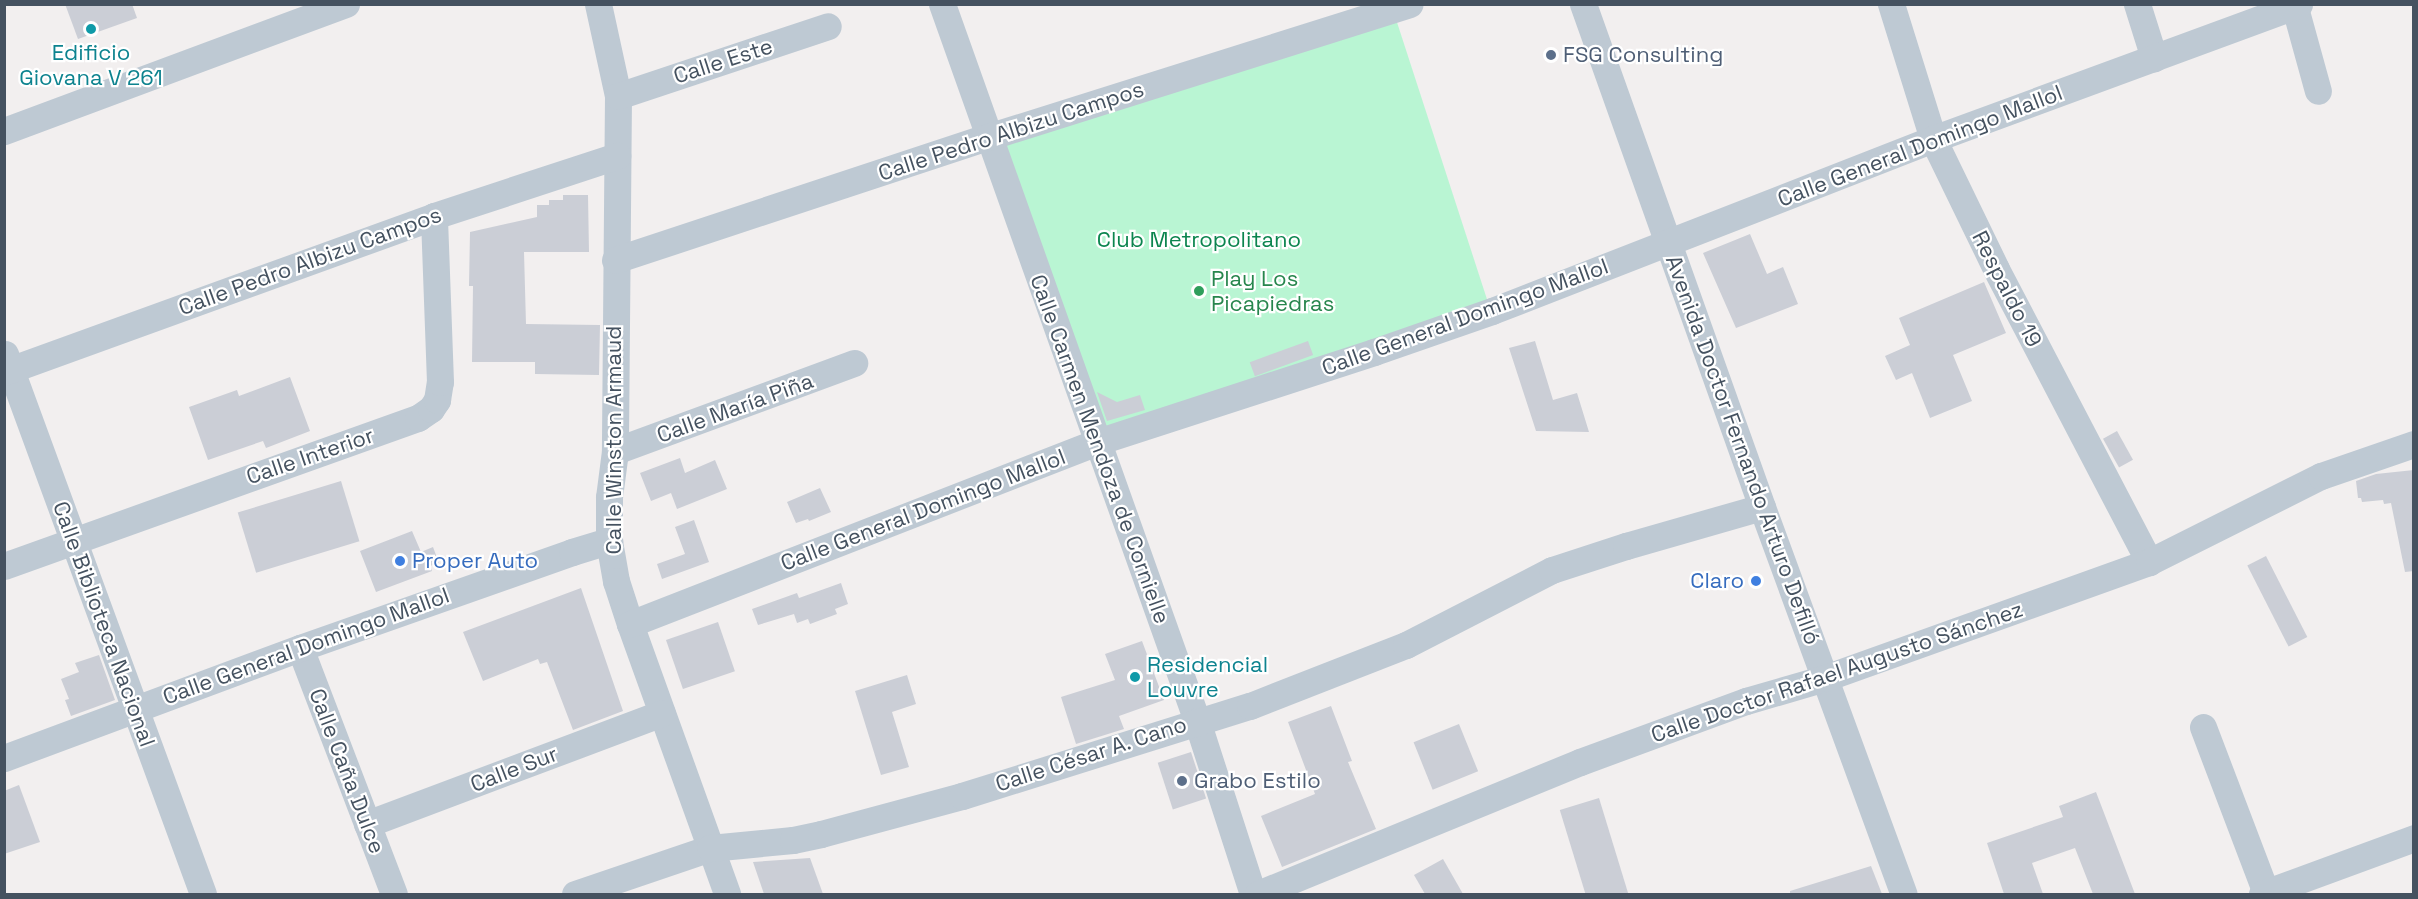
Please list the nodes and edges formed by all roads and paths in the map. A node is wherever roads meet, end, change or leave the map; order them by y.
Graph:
1 (346, 4) edge
2 (598, 4) edge
3 (942, 4) edge
4 (1409, 4) edge
5 (1583, 4) edge
6 (1891, 4) edge
7 (2137, 4) edge
8 (2296, 5) edge
9 (828, 26) dead end
10 (2154, 58) junction
11 (2318, 91) dead end
12 (618, 96) junction
13 (6, 122) edge
14 (988, 137) junction
15 (1933, 139) junction
16 (617, 156) junction
17 (434, 216) junction
18 (1668, 242) junction
19 (615, 260) junction
20 (854, 363) dead end
21 (7, 365) edge
22 (1097, 442) junction
23 (2414, 444) edge
24 (615, 451) junction
25 (1762, 507) junction
26 (73, 539) junction
27 (609, 541) junction
28 (2150, 562) junction
29 (4, 566) edge
30 (630, 624) junction
31 (300, 648) junction
32 (1825, 678) junction
33 (135, 708) junction
34 (662, 713) junction
35 (1197, 721) junction
36 (2203, 727) dead end
37 (4, 758) edge
38 (367, 825) junction
39 (2414, 838) edge
40 (710, 848) junction
41 (203, 894) edge
42 (394, 894) edge
43 (575, 894) edge
44 (727, 894) edge
45 (1253, 894) edge
46 (1258, 894) edge
47 (1904, 894) edge
48 (2264, 894) edge

1 - 13 street
2 - 12 street, Calle Winston Armaud
3 - 14 street, Calle Carmen Mendoza de Cornielle
4 - 14 street, Calle Pedro Albizu Campos
5 - 18 street, Avenida Doctor Fernando Arturo Defilló
6 - 15 street, Respaldo 19
7 - 10 street
8 - 10 street, Calle General Domingo Mallol
8 - 11 street
9 - 12 street, Calle Este
10 - 15 street, Calle General Domingo Mallol
12 - 16 street, Calle Winston Armaud
14 - 19 street, Calle Pedro Albizu Campos
14 - 22 street, Calle Carmen Mendoza de Cornielle
15 - 18 street, Calle General Domingo Mallol
15 - 28 street, Respaldo 19
16 - 17 street, Calle Pedro Albizu Campos
16 - 19 street, Calle Winston Armaud
17 - 21 street, Calle Pedro Albizu Campos
17 - 26 street, Calle Interior
18 - 22 street, Calle General Domingo Mallol
18 - 25 street, Avenida Doctor Fernando Arturo Defilló
19 - 24 street, Calle Winston Armaud
20 - 24 street, Calle María Piña
21 - 26 street, Calle Biblioteca Nacional
22 - 30 street, Calle General Domingo Mallol
22 - 35 street, Calle Carmen Mendoza de Cornielle
23 - 28 street, Calle Doctor Rafael Augusto Sánchez
24 - 27 street, Calle Winston Armaud
25 - 32 street, Avenida Doctor Fernando Arturo Defilló
25 - 35 street, Calle César A. Cano
26 - 29 street, Calle Interior
26 - 33 street, Calle Biblioteca Nacional
27 - 30 street, Calle Winston Armaud
27 - 31 street, Calle General Domingo Mallol
28 - 32 street, Calle Doctor Rafael Augusto Sánchez
30 - 34 street, Calle Winston Armaud
31 - 33 street, Calle General Domingo Mallol
31 - 38 street, Calle Caña Dulce
32 - 46 street, Calle Doctor Rafael Augusto Sánchez
32 - 47 street, Avenida Doctor Fernando Arturo Defilló
33 - 37 street, Calle General Domingo Mallol
33 - 41 street, Calle Biblioteca Nacional
34 - 38 street, Calle Sur
34 - 40 street, Calle Winston Armaud
35 - 40 street, Calle César A. Cano
35 - 45 street, Calle Carmen Mendoza de Cornielle
36 - 48 street
38 - 42 street, Calle Caña Dulce
39 - 48 street
40 - 43 street, Calle César A. Cano
40 - 44 street, Calle Winston Armaud

